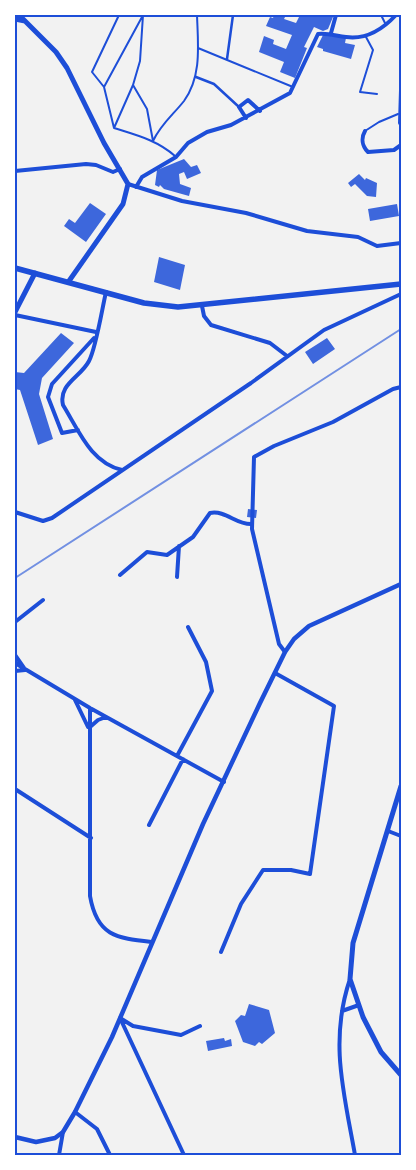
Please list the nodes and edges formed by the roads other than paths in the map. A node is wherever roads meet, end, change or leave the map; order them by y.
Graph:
1 (19, 15) edge
2 (119, 15) edge
3 (143, 15) edge
4 (197, 15) edge
5 (233, 15) edge
6 (336, 15) edge
7 (381, 15) edge
8 (396, 15) edge
9 (15, 19) edge
10 (25, 22) junction
11 (386, 26) junction
12 (331, 33) junction
13 (366, 37) junction
14 (198, 48) junction
15 (227, 59) junction
16 (196, 77) junction
17 (133, 85) junction
18 (104, 87) junction
19 (293, 88) junction
20 (401, 90) edge
21 (377, 94) dead end
22 (239, 107) junction
23 (260, 110) junction
24 (398, 114) junction
25 (246, 118) junction
26 (400, 122) edge
27 (114, 128) junction
28 (365, 131) joint
29 (153, 141) junction
30 (401, 144) edge
31 (176, 157) junction
32 (120, 169) junction
33 (15, 171) edge
34 (128, 184) junction
35 (136, 187) junction
36 (401, 243) edge
37 (15, 268) edge
38 (35, 273) junction
39 (69, 281) junction
40 (401, 284) edge
41 (106, 292) junction
42 (401, 294) edge
43 (202, 306) junction
44 (15, 314) edge
45 (96, 332) junction
46 (95, 338) junction
47 (287, 356) junction
48 (401, 387) edge
49 (78, 430) junction
50 (122, 470) junction
51 (15, 512) edge
52 (252, 524) junction
53 (179, 546) junction
54 (120, 575) dead end
55 (177, 577) dead end
56 (401, 584) edge
57 (43, 600) dead end
58 (15, 622) edge
59 (188, 627) dead end
60 (285, 652) junction
61 (15, 655) edge
62 (15, 663) edge
63 (25, 670) junction
64 (15, 671) edge
65 (275, 672) junction
66 (74, 699) junction
67 (90, 708) junction
68 (83, 714) junction
69 (106, 717) junction
70 (89, 729) junction
71 (177, 756) junction
72 (183, 759) junction
73 (224, 782) junction
74 (401, 786) edge
75 (15, 789) edge
76 (149, 825) dead end
77 (388, 831) junction
78 (401, 836) edge
79 (91, 838) junction
80 (152, 942) junction
81 (222, 952) dead end
82 (350, 979) junction
83 (358, 1005) junction
84 (342, 1011) junction
85 (120, 1018) junction
86 (200, 1026) dead end
87 (401, 1076) edge
88 (75, 1112) junction
89 (63, 1132) junction
90 (15, 1137) edge
91 (60, 1155) edge
92 (110, 1155) edge
93 (184, 1155) edge
94 (355, 1155) edge

1 - 10 main road
2 - 18 lane
3 - 17 lane
3 - 18 lane
4 - 14 lane
5 - 15 street
6 - 12 street
7 - 11 lane
8 - 11 street
9 - 10 main road
10 - 32 main road
11 - 13 street
12 - 13 street
12 - 19 street
13 - 21 lane
14 - 15 lane
14 - 16 lane
15 - 19 lane
16 - 22 street
16 - 29 lane
17 - 27 lane
17 - 29 lane
18 - 27 lane
19 - 23 street
20 - 24 street
22 - 23 street
22 - 25 street
23 - 25 street
24 - 26 street
24 - 28 lane
25 - 31 street
26 - 30 street
27 - 29 lane
28 - 30 street
29 - 31 lane
31 - 35 street
32 - 33 street
32 - 34 main road
34 - 35 street
34 - 39 main road
35 - 36 street
37 - 38 main road
38 - 39 main road
38 - 44 main road
39 - 41 main road
40 - 43 main road
41 - 43 main road
41 - 45 street
42 - 47 street
43 - 47 street
44 - 45 street
45 - 46 street
46 - 49 street
46 - 49 street
47 - 50 street
48 - 52 street
49 - 50 street
50 - 51 street
52 - 53 street
52 - 60 street
53 - 54 street
53 - 55 street
56 - 60 street
57 - 58 street
59 - 71 street
60 - 65 street
61 - 63 street
62 - 63 street
63 - 64 street
63 - 66 street
65 - 73 street
65 - 81 street
66 - 67 street
66 - 68 street
67 - 68 street
67 - 69 street
67 - 70 street
68 - 70 street
69 - 70 street
69 - 71 street
70 - 79 street
71 - 72 street
72 - 73 street
72 - 76 street
73 - 80 street
74 - 77 main road
75 - 79 street
77 - 78 street
77 - 82 main road
79 - 80 street
80 - 85 street
82 - 83 main road
82 - 84 street
83 - 84 street
83 - 87 main road
84 - 94 street
85 - 86 street
85 - 88 street
85 - 93 street
88 - 89 street
88 - 92 street
89 - 90 street
89 - 91 street

